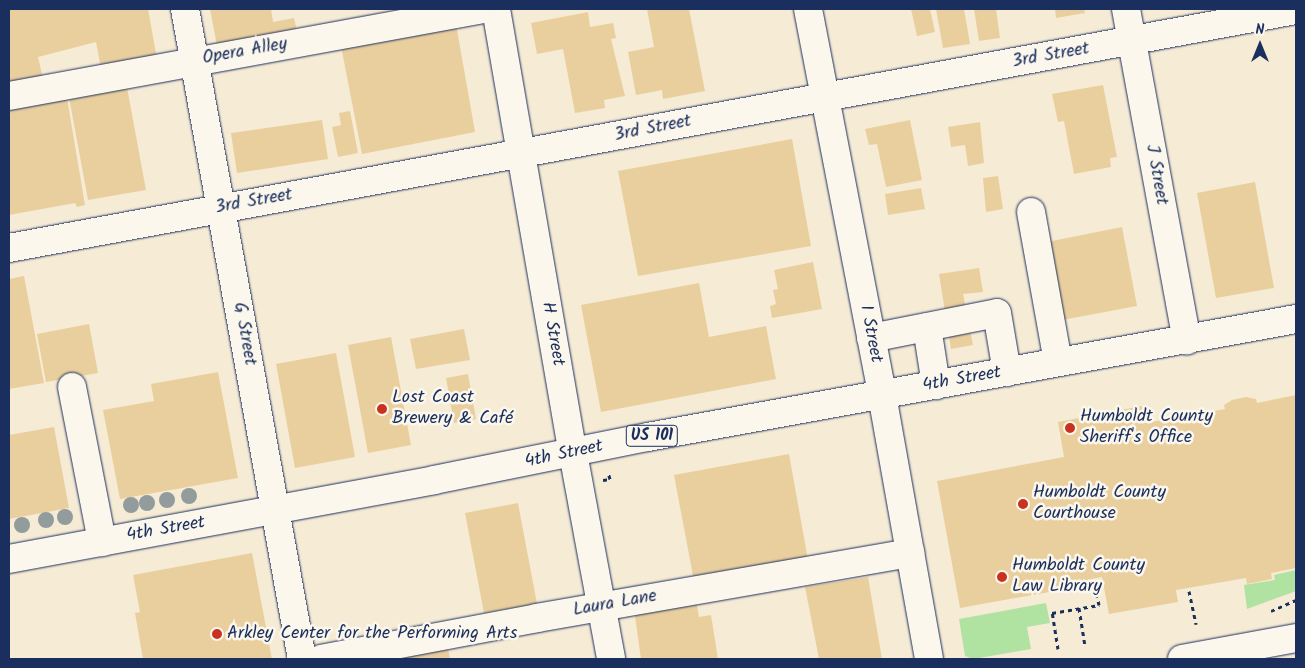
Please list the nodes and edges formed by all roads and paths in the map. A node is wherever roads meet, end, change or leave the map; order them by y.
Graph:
1 (185, 9) edge
2 (482, 9) edge
3 (496, 9) edge
4 (808, 9) edge
5 (1126, 9) edge
6 (1296, 10) edge
7 (1132, 40) junction
8 (195, 62) junction
9 (9, 96) edge
10 (826, 97) junction
11 (520, 153) junction
12 (222, 208) junction
13 (1031, 212) dead end
14 (9, 248) edge
15 (1296, 319) edge
16 (927, 326) junction
17 (871, 338) junction
18 (1187, 340) junction
19 (1058, 362) junction
20 (1007, 372) junction
21 (936, 384) junction
22 (72, 387) dead end
23 (882, 395) junction
24 (573, 453) junction
25 (608, 472) dead end
26 (603, 480) dead end
27 (276, 510) junction
28 (102, 542) junction
29 (910, 553) junction
30 (9, 558) edge
31 (1094, 582) dead end
32 (1189, 591) dead end
33 (1296, 600) edge
34 (601, 607) junction
35 (1079, 608) junction
36 (1271, 611) dead end
37 (1196, 624) dead end
38 (1296, 638) edge
39 (1085, 644) dead end
40 (1058, 649) dead end
41 (1247, 653) edge
42 (302, 659) edge
43 (320, 659) edge
44 (611, 659) edge
45 (929, 659) edge
46 (1182, 659) edge

1 - 8 main road, G Street
2 - 8 main road, Opera Alley
3 - 11 main road, H Street
4 - 10 main road, I Street
5 - 7 main road, J Street
6 - 7 main road, 3rd Street
7 - 10 main road, 3rd Street
7 - 18 main road, J Street
8 - 9 main road, Opera Alley
8 - 12 main road, G Street
10 - 11 main road, 3rd Street
10 - 17 main road, I Street
11 - 12 main road, 3rd Street
11 - 24 main road, H Street
12 - 14 main road, 3rd Street
12 - 27 main road, G Street
13 - 19 main road
15 - 18 main road, 4th Street / US 101
16 - 17 main road
16 - 20 main road
16 - 21 main road
17 - 23 main road, I Street
18 - 19 main road, 4th Street / US 101
19 - 20 main road, 4th Street / US 101
20 - 21 main road, 4th Street / US 101
21 - 23 main road, 4th Street / US 101
22 - 28 main road
23 - 24 main road, 4th Street / US 101
23 - 29 main road, I Street
24 - 27 main road, 4th Street / US 101
24 - 34 main road, H Street
25 - 26 path
27 - 28 main road, 4th Street / US 101
27 - 42 main road, G Street
28 - 30 main road, 4th Street / US 101
29 - 34 main road, Laura Lane
29 - 45 main road, I Street
31 - 35 path
32 - 37 path
33 - 36 path
34 - 43 main road, Laura Lane
34 - 44 main road, H Street
35 - 39 path
35 - 40 path
38 - 41 main road
41 - 46 main road

